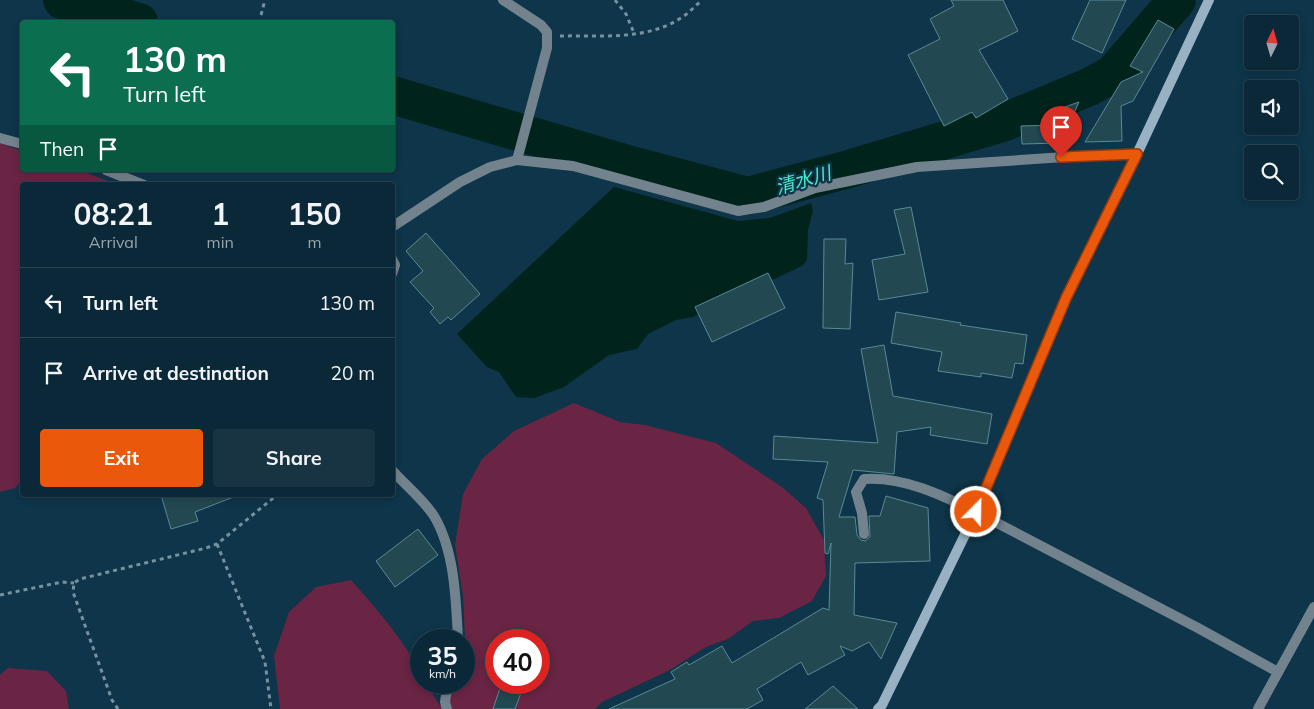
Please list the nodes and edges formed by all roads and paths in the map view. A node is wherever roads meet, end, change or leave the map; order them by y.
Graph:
1 (265, 0) edge
2 (503, 0) edge
3 (615, 0) edge
4 (702, 0) edge
5 (1209, 0) edge
6 (261, 15) dead end
7 (634, 34) junction
8 (547, 37) junction
9 (0, 138) edge
10 (20, 143) edge
11 (1137, 154) junction
12 (517, 160) junction
13 (111, 172) edge
14 (136, 182) edge
15 (395, 225) edge
16 (395, 473) edge
17 (275, 497) edge
18 (976, 512) junction
19 (864, 534) dead end
20 (217, 544) junction
21 (74, 583) junction
22 (0, 595) edge
23 (1314, 607) edge
24 (457, 629) edge
25 (1278, 672) junction
26 (446, 694) edge
27 (118, 709) edge
28 (270, 709) edge
29 (447, 709) edge
30 (878, 709) edge
31 (1258, 709) edge

1 - 6 path
2 - 8 street
3 - 7 path
4 - 7 path
5 - 11 street
7 - 8 path
8 - 12 street
9 - 10 street
11 - 12 street
11 - 18 street
12 - 15 street
13 - 14 street
16 - 24 street
17 - 20 path
18 - 19 street
18 - 25 street
18 - 30 street
20 - 21 path
20 - 28 path
21 - 22 path
21 - 27 path
23 - 25 street
25 - 31 street
26 - 29 street

